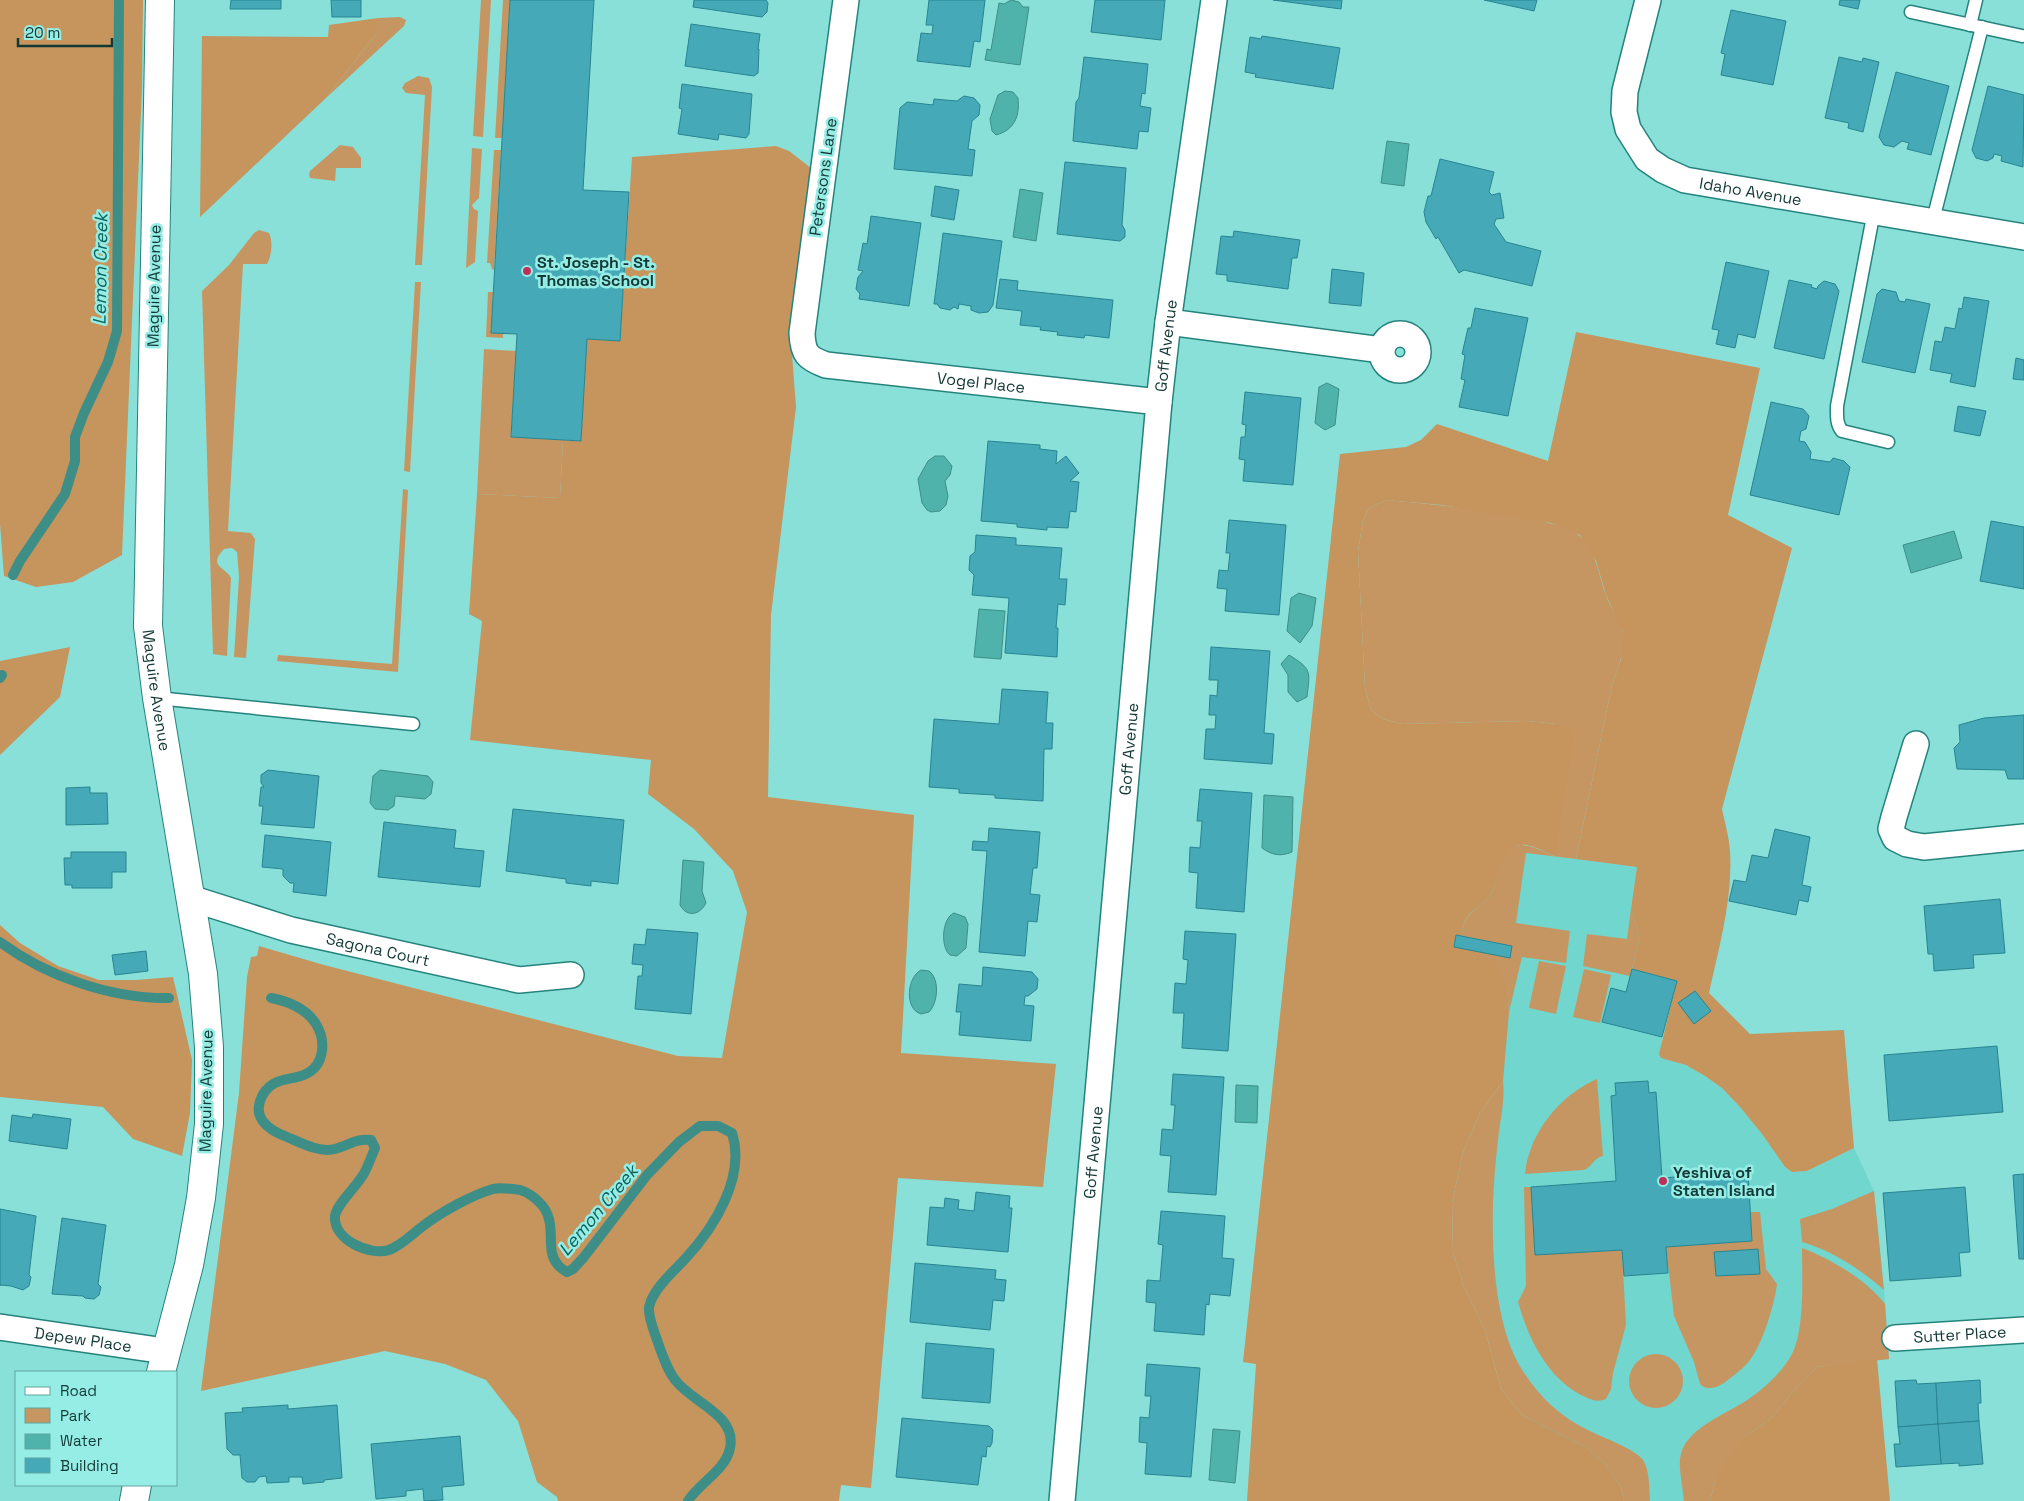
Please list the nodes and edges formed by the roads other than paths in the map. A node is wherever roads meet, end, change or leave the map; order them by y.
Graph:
1 (160, 0) edge
2 (846, 0) edge
3 (1214, 0) edge
4 (1648, 0) edge
5 (1976, 0) edge
6 (1911, 12) dead end
7 (1976, 26) junction
8 (2022, 36) dead end
9 (1874, 211) junction
10 (1933, 220) junction
11 (2024, 237) edge
12 (1168, 322) junction
13 (1382, 350) dead end
14 (806, 354) joint
15 (1159, 402) junction
16 (1888, 442) dead end
17 (157, 698) junction
18 (413, 724) dead end
19 (1916, 744) dead end
20 (2024, 837) edge
21 (190, 898) junction
22 (571, 975) dead end
23 (0, 1327) edge
24 (2024, 1330) edge
25 (1895, 1338) dead end
26 (163, 1362) edge
27 (137, 1486) edge
28 (134, 1501) edge
29 (1062, 1501) edge

1 - 17 street, Maguire Avenue
2 - 14 street, Petersons Lane
3 - 12 street, Goff Avenue
4 - 9 street, Idaho Avenue
5 - 7 lane
6 - 7 lane
7 - 8 lane
7 - 10 lane
9 - 10 street, Idaho Avenue
9 - 16 lane
10 - 11 street, Idaho Avenue
12 - 13 street
12 - 15 street, Goff Avenue
14 - 15 street, Vogel Place
15 - 29 street, Goff Avenue
17 - 18 lane
17 - 21 street, Maguire Avenue
19 - 20 street
21 - 22 street, Sagona Court
21 - 26 street, Maguire Avenue
23 - 26 street, Depew Place
24 - 25 street, Sutter Place
27 - 28 street

